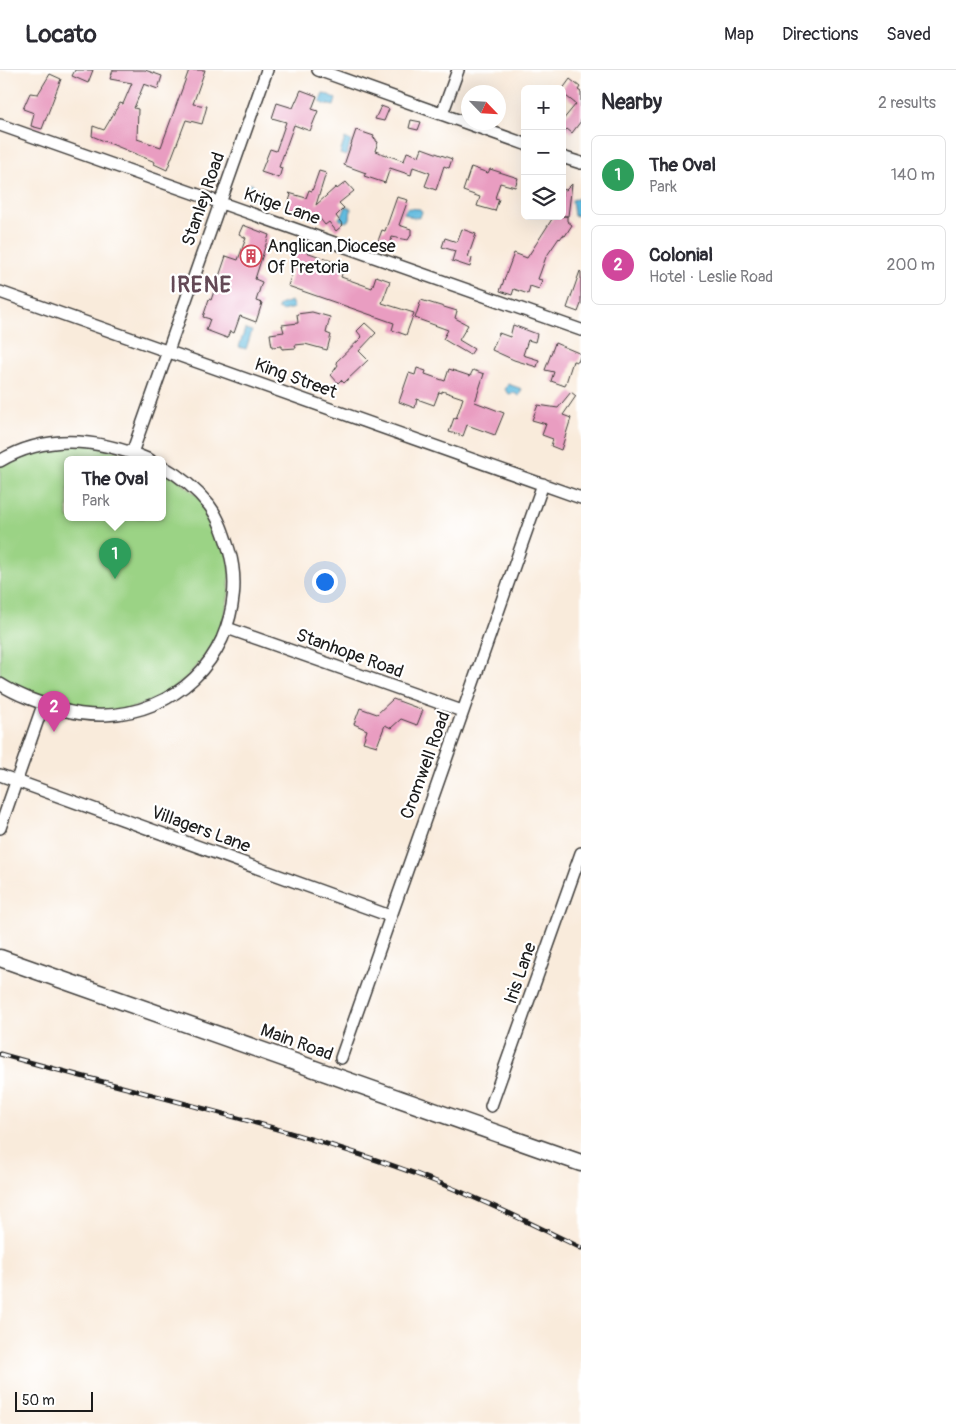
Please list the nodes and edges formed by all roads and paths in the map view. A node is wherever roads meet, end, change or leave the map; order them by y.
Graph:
1 (267, 70) edge
2 (318, 70) edge
3 (458, 70) edge
4 (442, 114) junction
5 (0, 125) edge
6 (521, 143) edge
7 (566, 158) edge
8 (581, 164) edge
9 (220, 203) junction
10 (0, 292) edge
11 (581, 330) edge
12 (168, 351) junction
13 (132, 452) junction
14 (141, 456) edge
15 (0, 461) edge
16 (166, 469) edge
17 (543, 484) junction
18 (581, 498) edge
19 (226, 628) junction
20 (0, 684) edge
21 (43, 705) junction
22 (462, 711) junction
23 (0, 775) edge
24 (16, 781) junction
25 (0, 828) edge
26 (581, 852) edge
27 (390, 916) junction
28 (0, 958) edge
29 (341, 1058) dead end
30 (491, 1106) dead end
31 (581, 1163) edge

1 - 9 street, Stanley Road
2 - 4 street
3 - 4 street
4 - 6 street
5 - 9 street, Krige Lane
7 - 8 street
9 - 11 street, Krige Lane
9 - 12 street, Stanley Road
10 - 12 street, King Street
12 - 13 street, Stanley Road
12 - 17 street, King Street
13 - 14 street
13 - 15 street
16 - 19 street
17 - 18 street, King Street
17 - 22 street, Cromwell Road
19 - 21 street
19 - 22 street, Stanhope Road
20 - 21 street
21 - 24 street
22 - 27 street, Cromwell Road
23 - 24 street, Villagers Lane
24 - 25 street
24 - 27 street, Villagers Lane
26 - 30 street, Iris Lane
27 - 29 street, Cromwell Road
28 - 31 main road, Main Road

